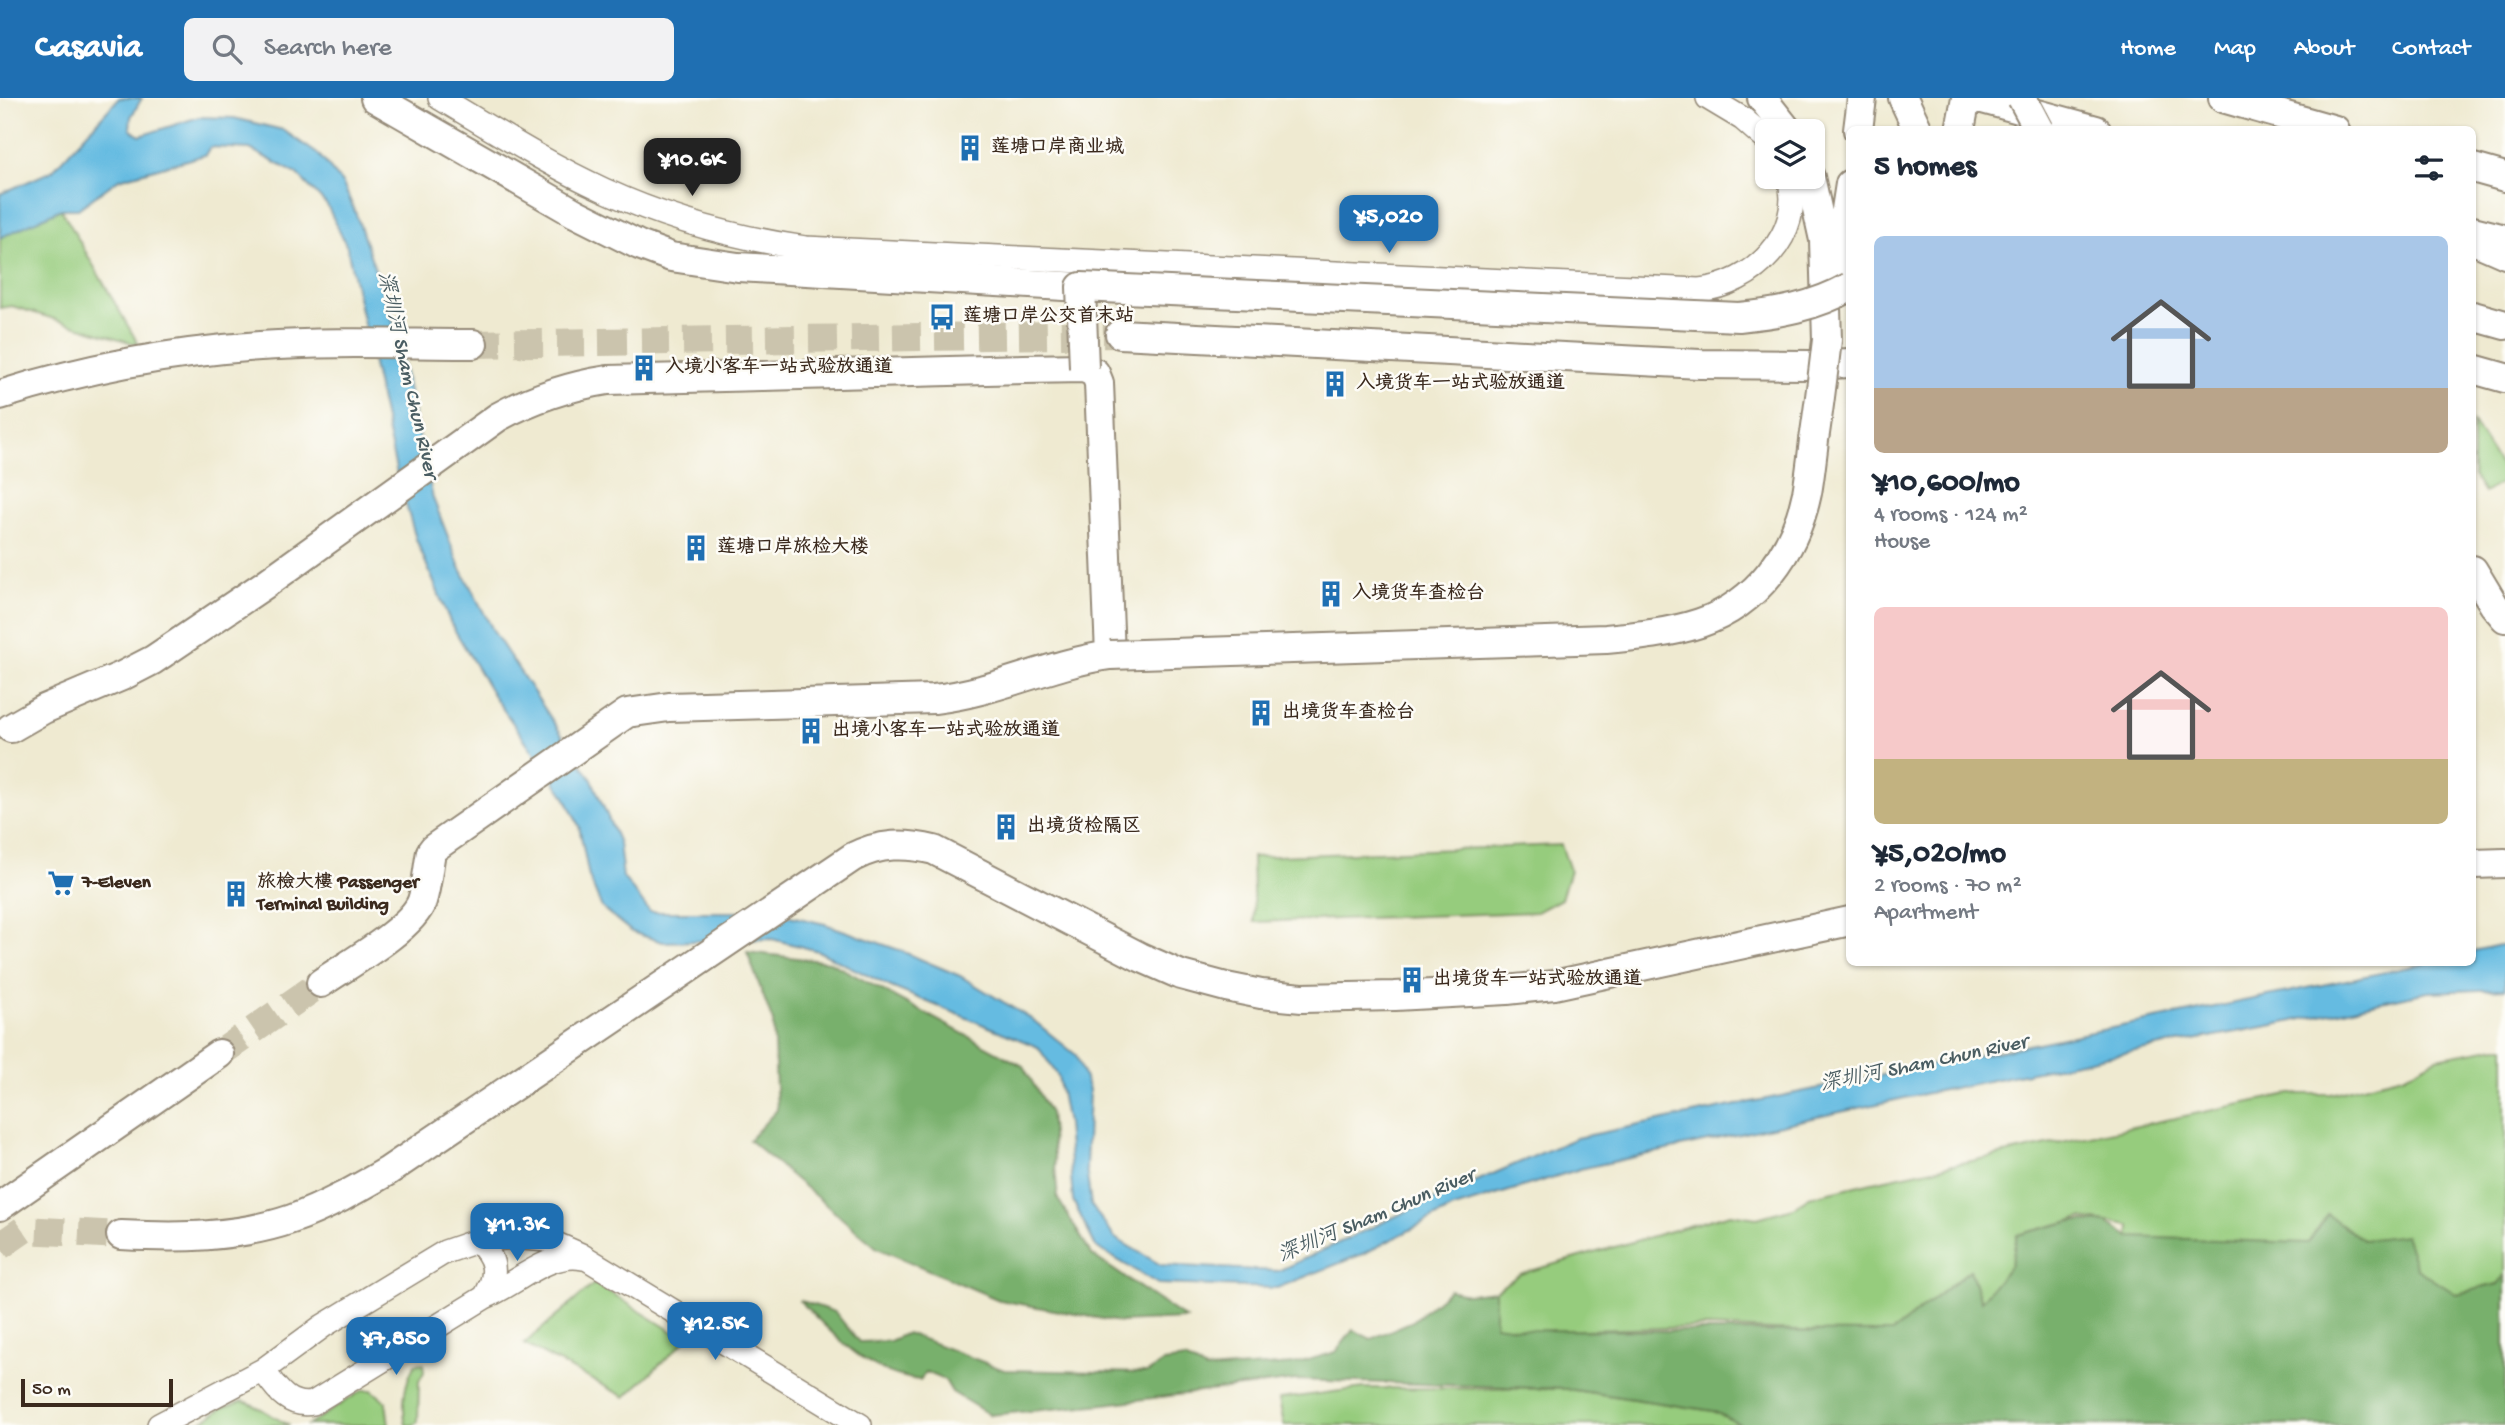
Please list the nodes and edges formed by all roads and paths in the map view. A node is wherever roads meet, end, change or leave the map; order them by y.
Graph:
1 (440, 98) edge
2 (1708, 98) edge
3 (1762, 98) edge
4 (1863, 98) edge
5 (1903, 98) edge
6 (1966, 98) edge
7 (1979, 98) edge
8 (2022, 98) edge
9 (2223, 98) edge
10 (386, 105) edge
11 (1779, 119) edge
12 (1859, 126) edge
13 (1916, 126) edge
14 (1961, 126) edge
15 (2037, 126) edge
16 (2081, 126) edge
17 (2321, 126) edge
18 (1755, 130) edge
19 (2476, 169) edge
20 (2505, 177) edge
21 (1791, 189) edge
22 (1813, 189) edge
23 (1846, 211) edge
24 (2476, 232) edge
25 (2505, 239) edge
26 (2476, 243) edge
27 (2505, 256) edge
28 (1082, 287) junction
29 (1846, 288) edge
30 (2476, 317) edge
31 (2505, 324) edge
32 (1120, 334) tunnel mouth
33 (1827, 340) junction
34 (473, 344) tunnel mouth
35 (1846, 363) edge
36 (1084, 368) junction
37 (2476, 370) edge
38 (2505, 378) edge
39 (0, 395) edge
40 (2476, 575) edge
41 (2505, 618) edge
42 (1110, 654) junction
43 (11, 727) dead end
44 (2505, 863) edge
45 (2476, 864) edge
46 (1846, 922) edge
47 (321, 983) tunnel mouth
48 (219, 1054) tunnel mouth
49 (0, 1206) edge
50 (133, 1236) tunnel mouth
51 (477, 1241) junction
52 (593, 1262) junction
53 (485, 1297) junction
54 (263, 1370) junction
55 (159, 1425) edge
56 (860, 1425) edge

1 - 21 street
2 - 18 street
3 - 11 highway
4 - 12 highway
5 - 13 highway
6 - 14 highway
7 - 16 highway
8 - 15 highway, bridge
9 - 17 highway
10 - 28 highway
19 - 20 highway
22 - 33 highway
23 - 33 highway, bridge
24 - 25 highway
26 - 27 main road
28 - 29 highway, bridge
28 - 36 highway, bridge
30 - 31 highway
32 - 35 highway
33 - 42 highway, bridge
34 - 39 highway
36 - 42 highway
36 - 43 highway
37 - 38 highway
40 - 41 highway
42 - 47 highway
44 - 45 highway
46 - 50 highway
48 - 49 highway
51 - 52 street
51 - 53 street
51 - 54 street
52 - 53 street
52 - 56 street
53 - 54 street
54 - 55 street

